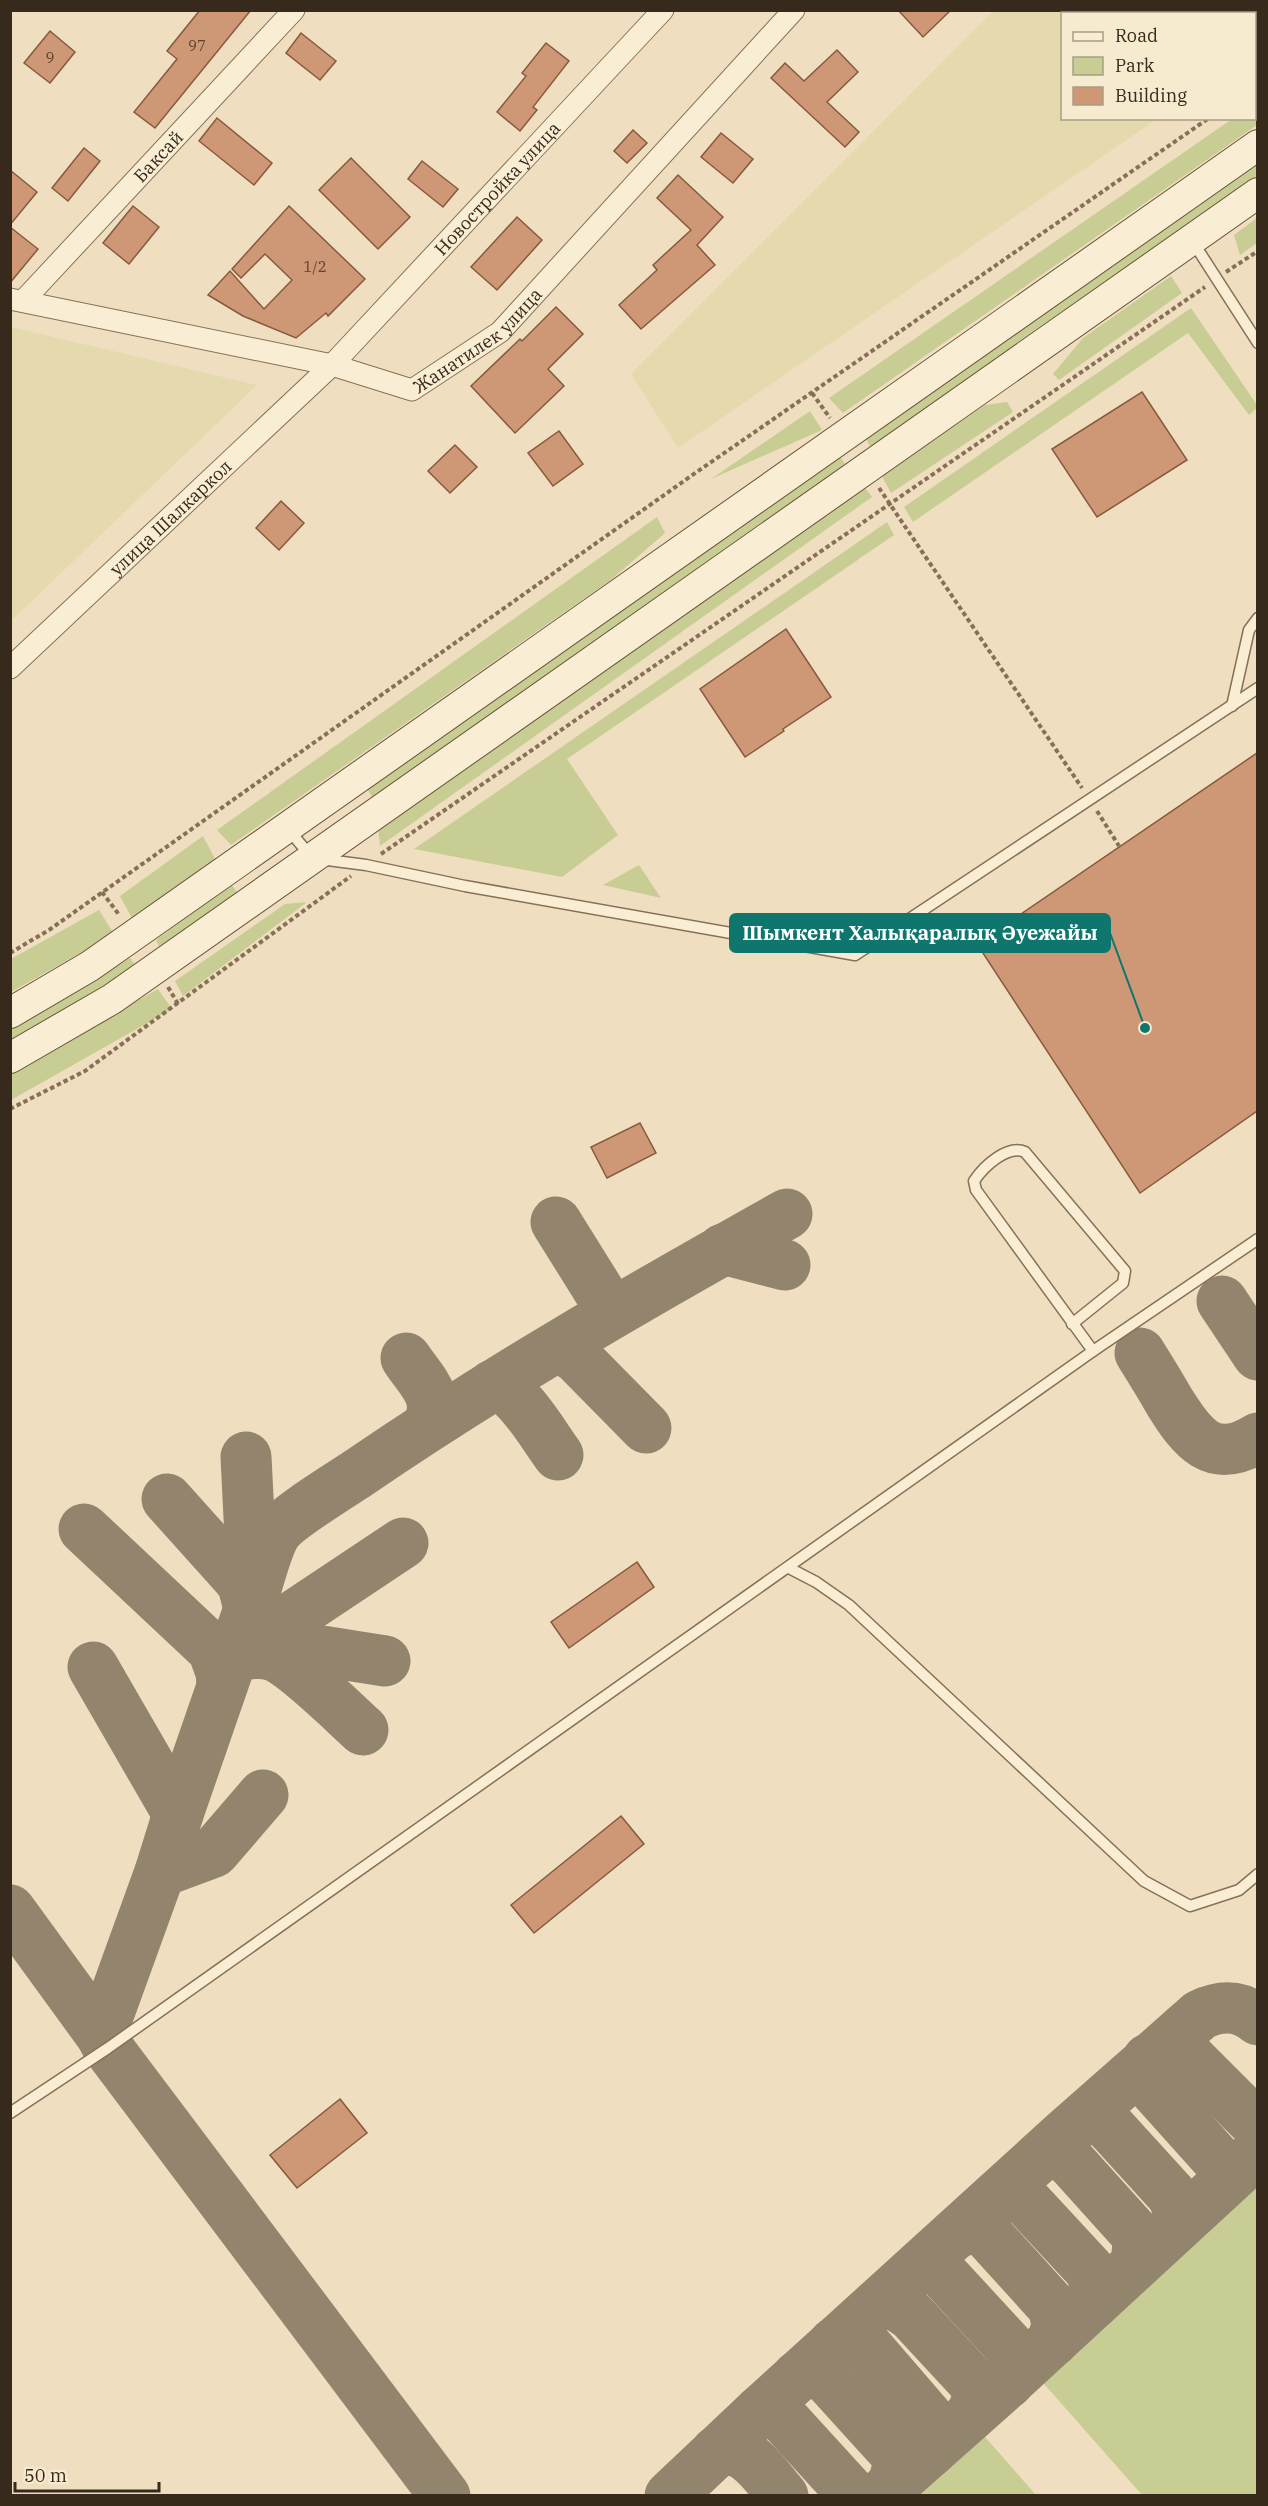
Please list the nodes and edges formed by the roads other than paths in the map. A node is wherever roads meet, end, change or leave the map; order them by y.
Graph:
1 (294, 10) edge
2 (663, 10) edge
3 (794, 10) edge
4 (1257, 145) edge
5 (1257, 193) edge
6 (1191, 240) junction
7 (17, 300) edge
8 (1257, 343) edge
9 (332, 365) junction
10 (1257, 618) edge
11 (10, 669) edge
12 (1257, 688) edge
13 (1232, 706) junction
14 (287, 827) junction
15 (312, 858) junction
16 (10, 1013) edge
17 (10, 1058) edge
18 (1257, 1239) edge
19 (1072, 1324) junction
20 (1093, 1351) junction
21 (789, 1568) junction
22 (1257, 1874) edge
23 (10, 2113) edge

1 - 7 street, Баксай
2 - 9 street, Новостройка улица
3 - 9 street, Жанатилек улица
4 - 14 street
5 - 6 street
6 - 8 lane
6 - 15 street
7 - 9 street, Жанатилек улица
9 - 11 street, улица Шалкаркол
10 - 13 lane
12 - 13 lane
13 - 15 lane
14 - 15 lane
14 - 16 street
15 - 17 street
18 - 20 lane
19 - 19 lane
19 - 20 lane
20 - 21 lane
21 - 22 lane
21 - 23 lane

